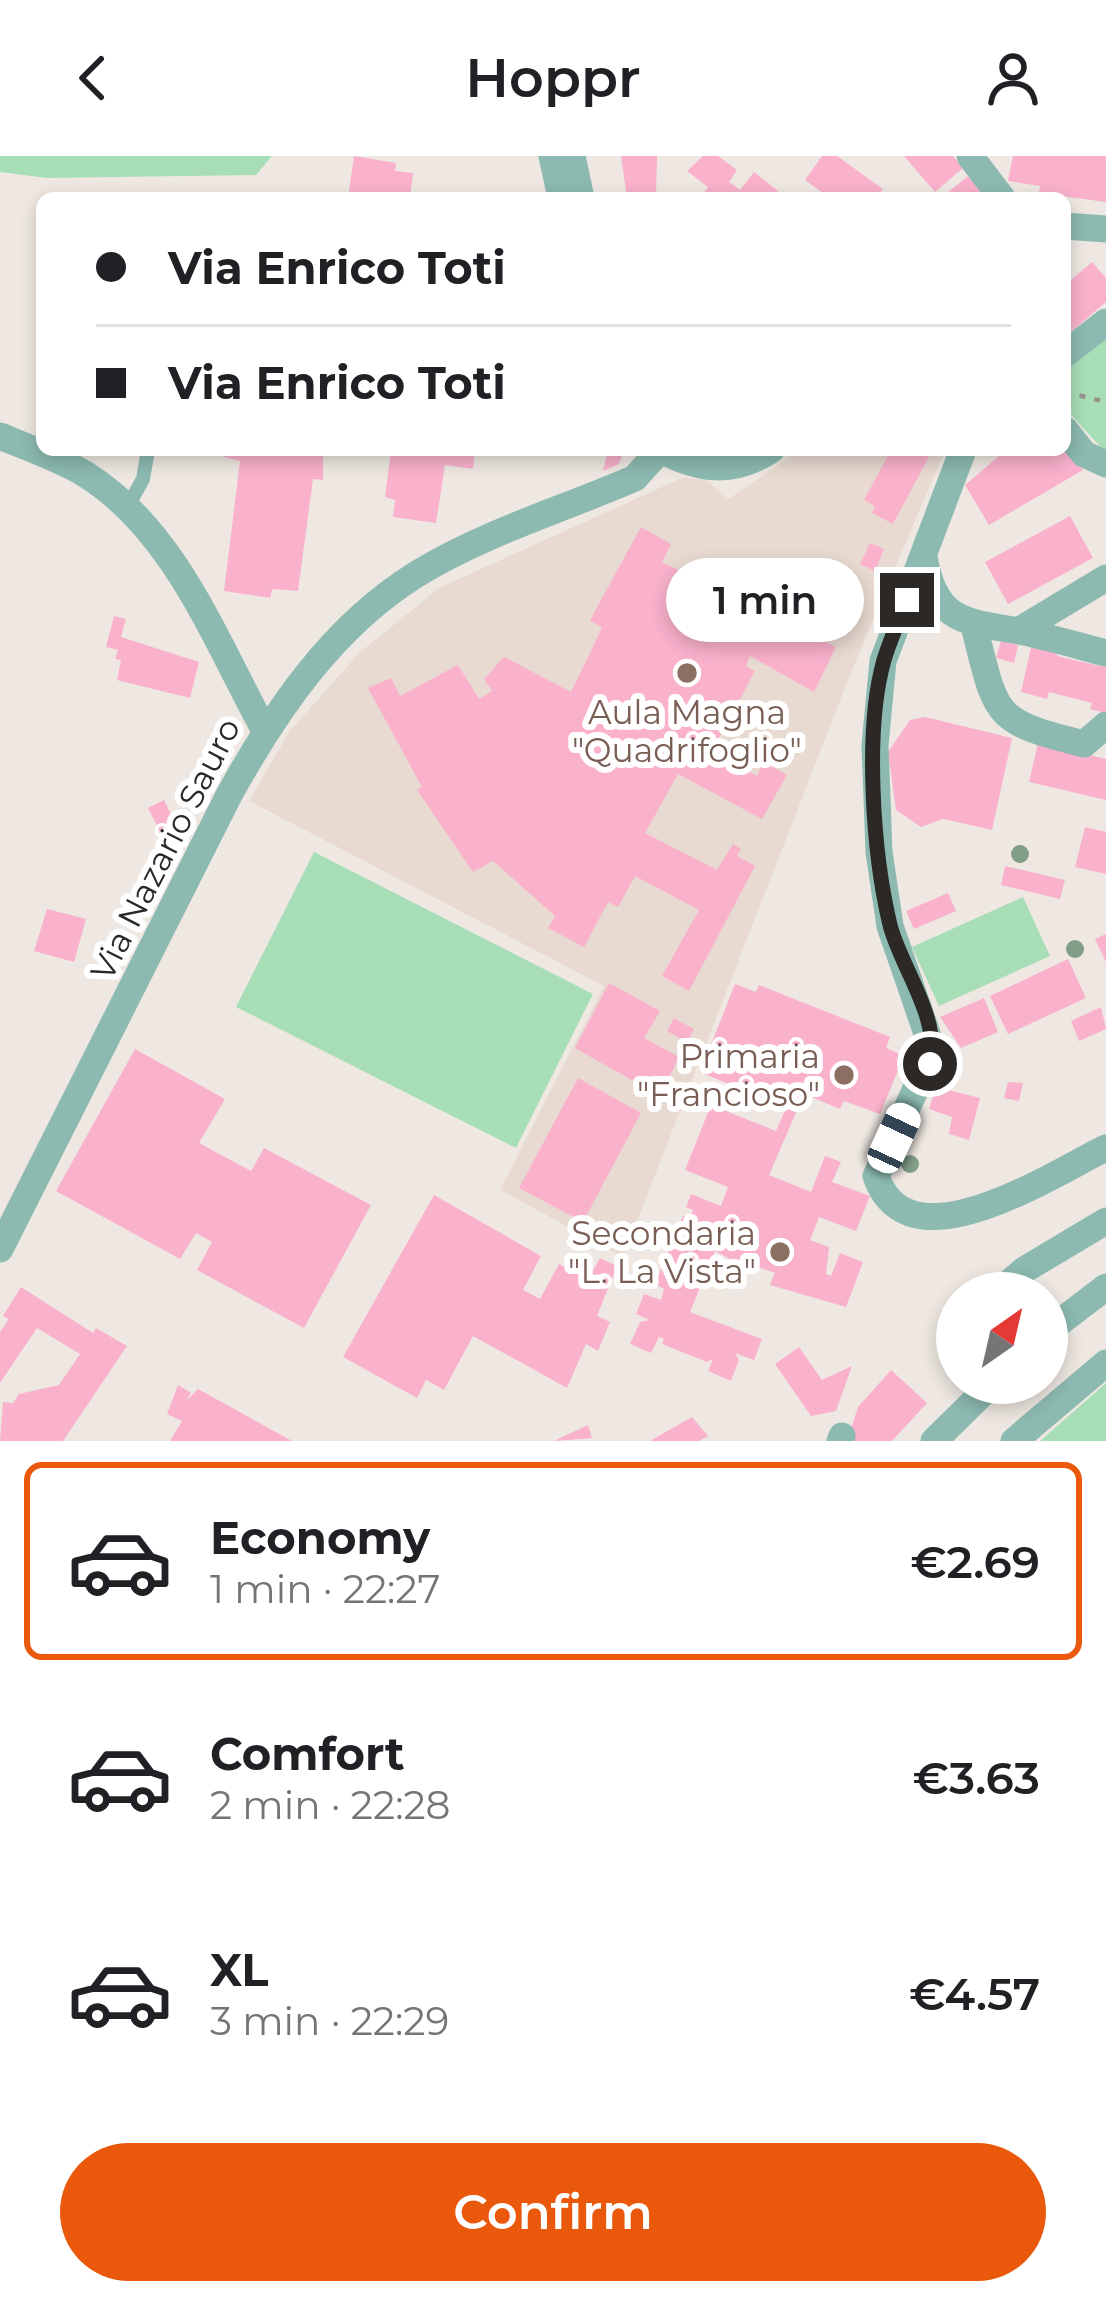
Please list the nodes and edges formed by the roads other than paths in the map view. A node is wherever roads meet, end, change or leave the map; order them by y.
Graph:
1 (552, 156) edge
2 (572, 156) edge
3 (979, 162) edge
4 (560, 192) edge
5 (580, 192) edge
6 (998, 192) edge
7 (1071, 226) edge
8 (1106, 229) edge
9 (1106, 322) edge
10 (1071, 349) edge
11 (0, 436) edge
12 (1071, 438) edge
13 (36, 452) edge
14 (45, 456) edge
15 (147, 456) edge
16 (655, 456) edge
17 (677, 456) edge
18 (758, 456) edge
19 (961, 456) edge
20 (1106, 464) edge
21 (128, 506) junction
22 (924, 556) junction
23 (1106, 578) edge
24 (974, 626) junction
25 (1018, 631) junction
26 (1106, 653) edge
27 (1106, 725) edge
28 (265, 731) junction
29 (1106, 1148) edge
30 (1106, 1221) edge
31 (0, 1249) edge
32 (1022, 1272) edge
33 (1106, 1287) edge
34 (1068, 1316) edge
35 (1106, 1363) edge
36 (972, 1404) edge
37 (934, 1441) edge
38 (1014, 1441) edge

1 - 4 street
2 - 5 street
3 - 6 street
7 - 8 street
9 - 10 street
11 - 13 street
12 - 20 street
14 - 21 street
15 - 21 lane
16 - 28 street, Via Nazario Sauro
17 - 18 street, Via Nazario Sauro
19 - 22 street
21 - 28 street
22 - 24 street
22 - 29 street
23 - 25 street
24 - 25 street
24 - 27 street
25 - 26 street
28 - 31 street, Via Nazario Sauro
30 - 32 street
33 - 34 street
35 - 38 street
36 - 37 street

